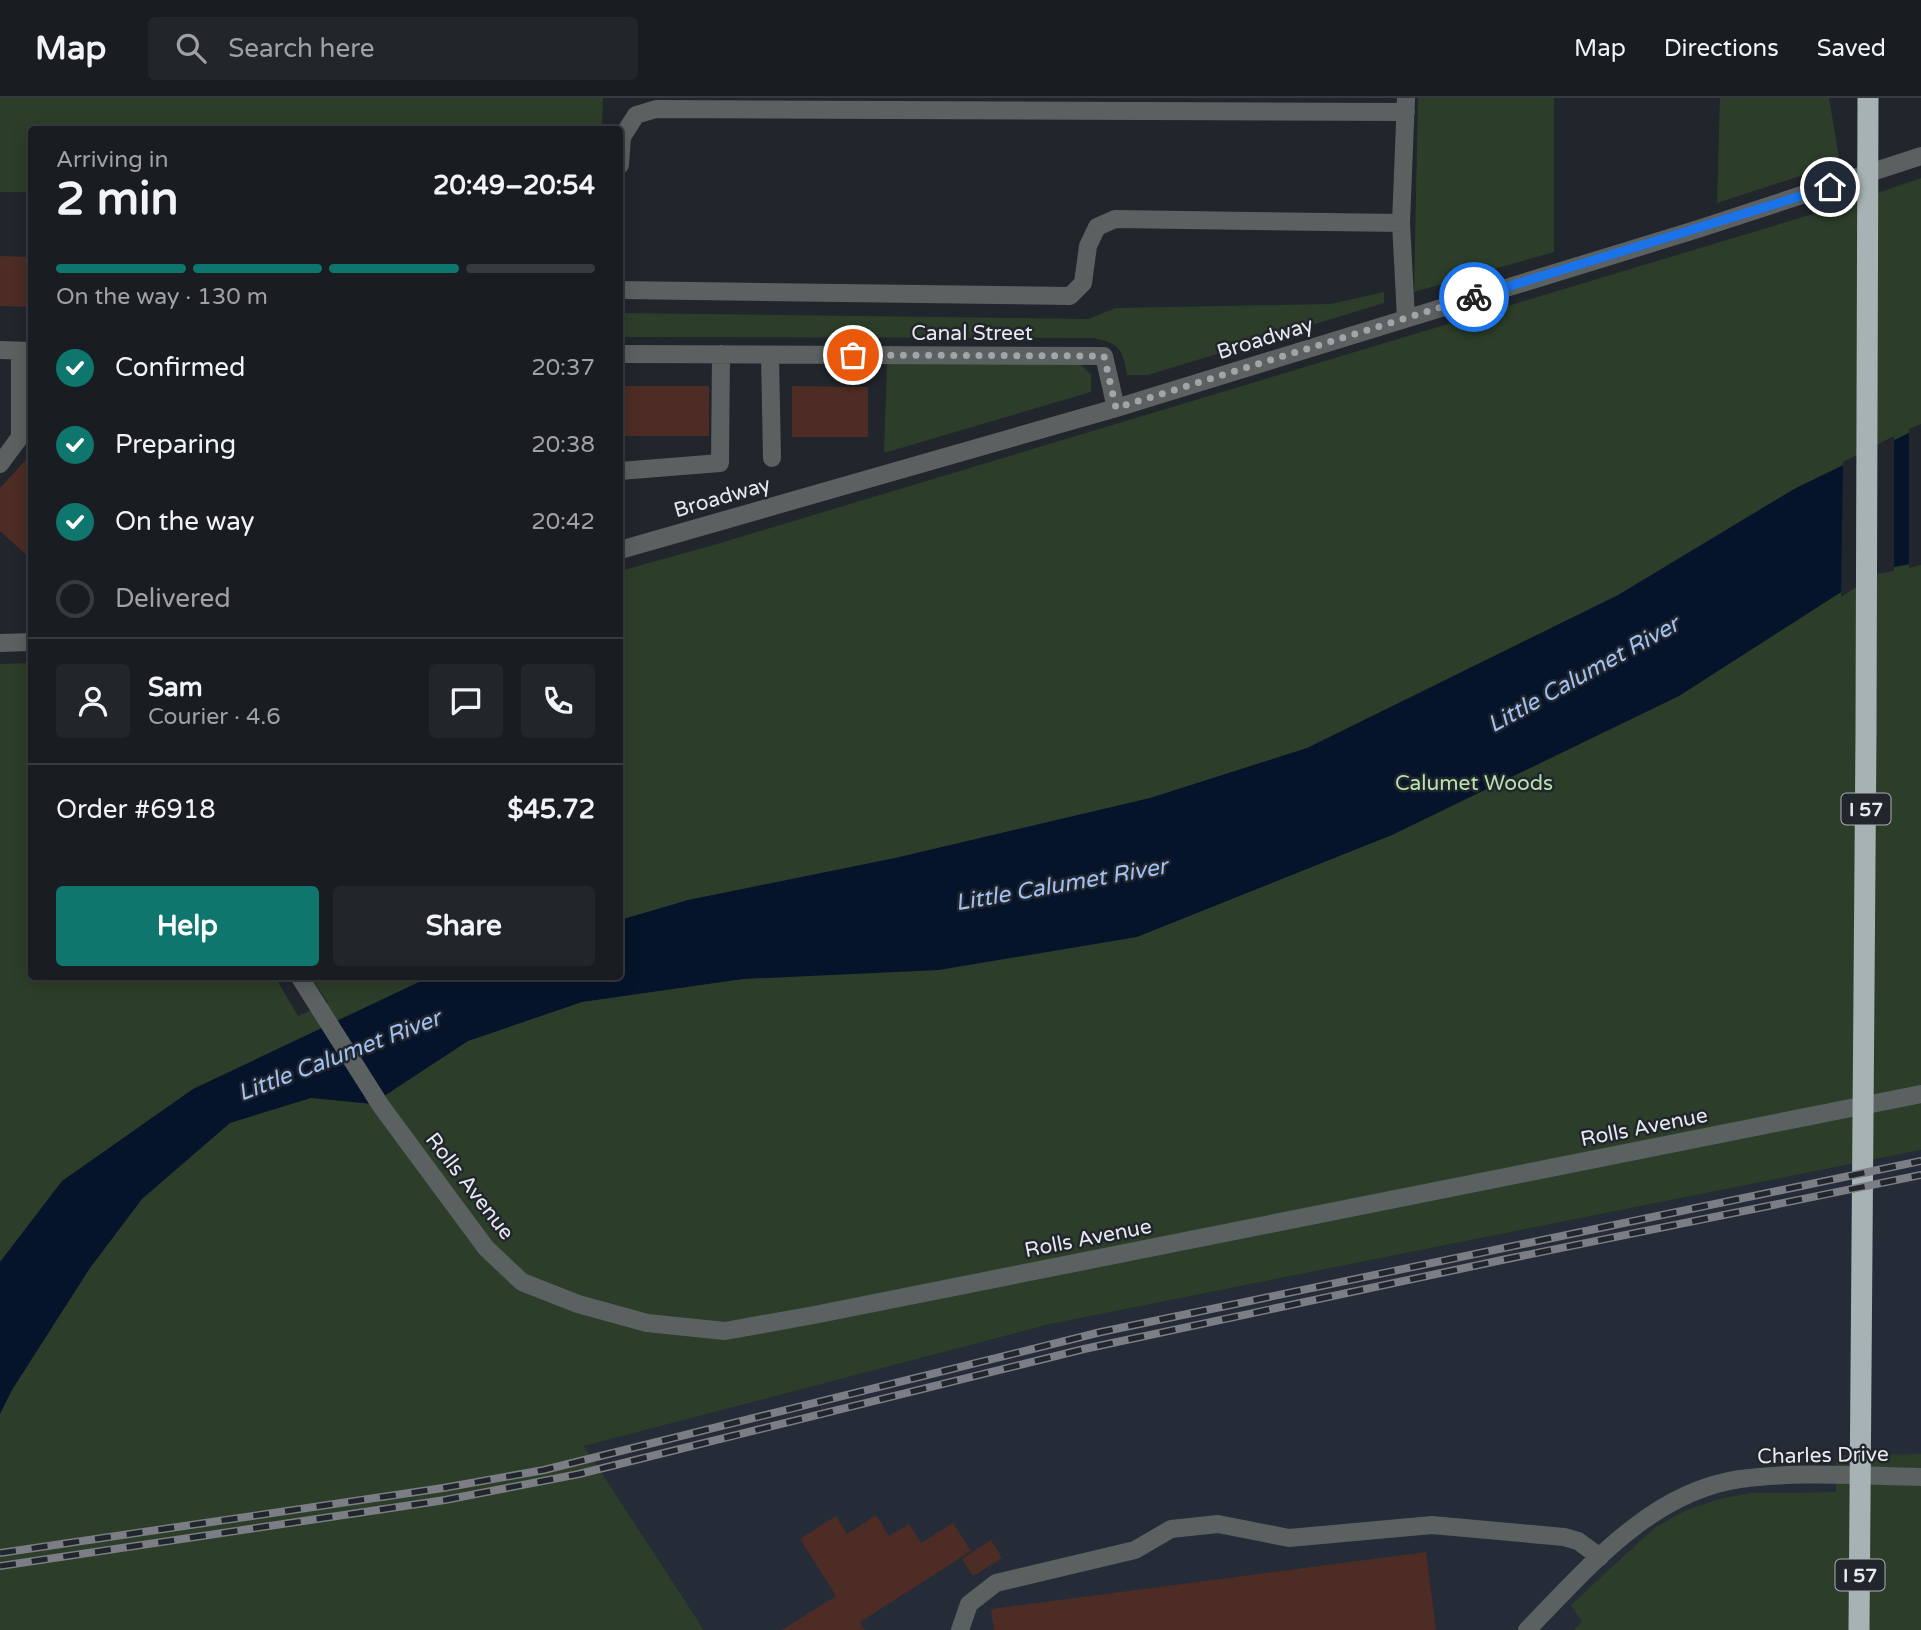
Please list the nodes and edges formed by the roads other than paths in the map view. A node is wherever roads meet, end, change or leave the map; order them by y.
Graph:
1 (1868, 98) edge
2 (808, 104) edge
3 (1406, 105) edge
4 (623, 136) edge
5 (1921, 156) edge
6 (1401, 223) junction
7 (623, 290) edge
8 (1406, 318) junction
9 (0, 350) edge
10 (26, 351) edge
11 (623, 354) edge
12 (721, 354) junction
13 (770, 355) junction
14 (1116, 408) junction
15 (772, 458) dead end
16 (0, 464) edge
17 (623, 471) edge
18 (623, 549) edge
19 (28, 642) edge
20 (0, 643) edge
21 (303, 982) edge
22 (1921, 1094) edge
23 (1921, 1476) edge
24 (1600, 1557) junction
25 (960, 1630) edge
26 (1527, 1630) edge
27 (1859, 1630) edge

1 - 27 highway, I 57
2 - 3 street
2 - 4 street
3 - 6 street
5 - 8 street, Broadway
6 - 7 street
6 - 8 street
8 - 14 street, Broadway
9 - 10 street
10 - 16 street
11 - 12 street, Canal Street
12 - 13 street, Canal Street
12 - 17 street
13 - 14 street, Canal Street
13 - 15 street
14 - 18 street, Broadway
19 - 20 street
21 - 22 street, Rolls Avenue
23 - 24 street, Charles Drive
24 - 25 street
24 - 26 street, Charles Drive

